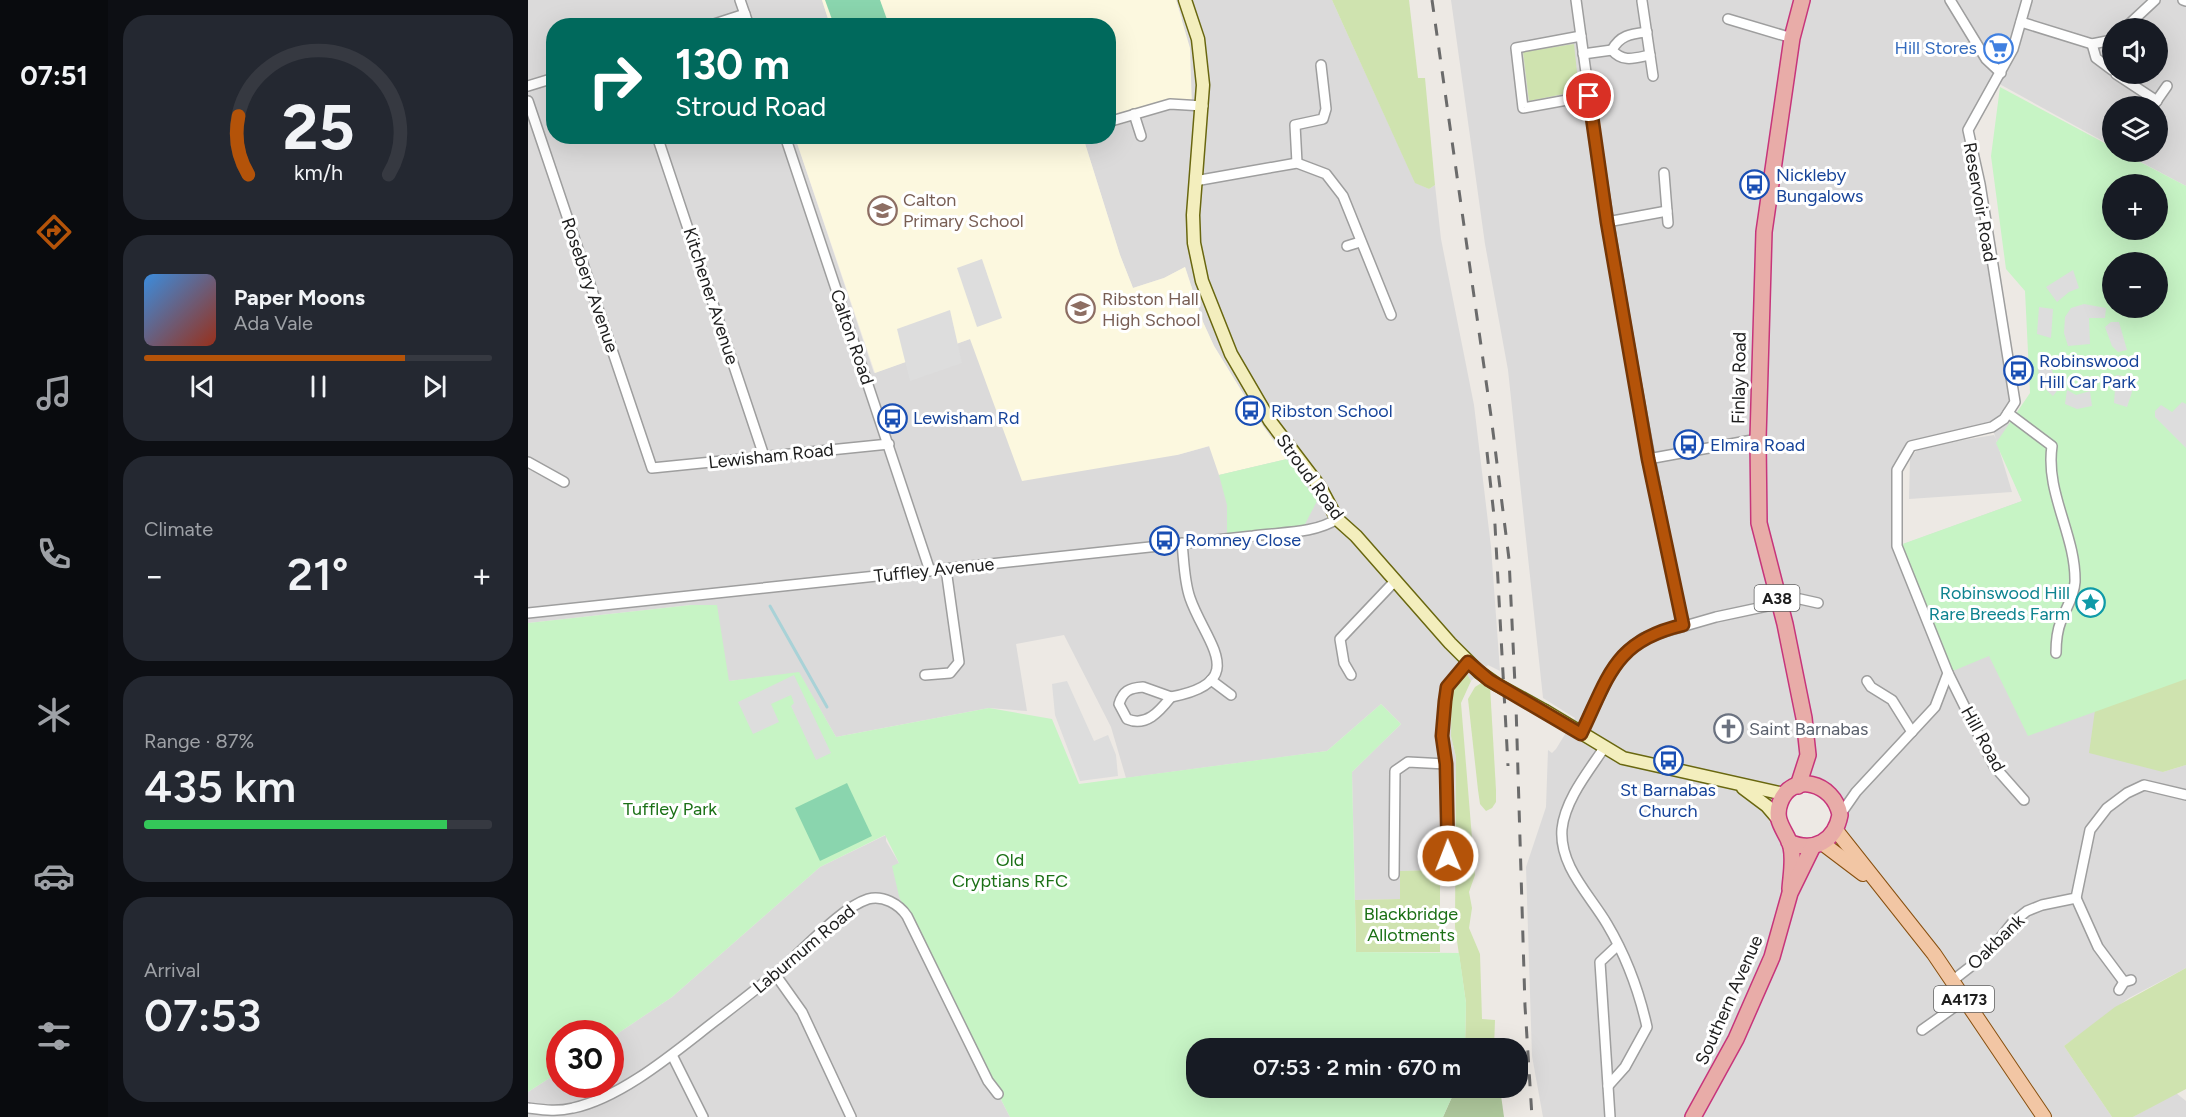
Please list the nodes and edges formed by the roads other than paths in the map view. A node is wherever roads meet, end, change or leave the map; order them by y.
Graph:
1 (740, 0) edge
2 (1185, 0) edge
3 (1575, 0) edge
4 (1802, 0) edge
5 (1950, 0) edge
6 (2027, 0) edge
7 (2155, 0) edge
8 (1642, 1) edge
9 (745, 14) junction
10 (733, 18) edge
11 (746, 18) edge
12 (2136, 18) edge
13 (1728, 19) dead end
14 (2021, 22) junction
15 (1647, 32) junction
16 (1581, 36) junction
17 (1792, 38) junction
18 (2102, 42) edge
19 (2092, 44) junction
20 (1612, 50) junction
21 (1583, 54) junction
22 (1650, 56) junction
23 (2102, 62) edge
24 (1321, 65) dead end
25 (2001, 73) junction
26 (1653, 76) dead end
27 (546, 80) edge
28 (2129, 84) edge
29 (528, 86) edge
30 (2167, 86) dead end
31 (1589, 96) junction
32 (2145, 96) edge
33 (2160, 96) edge
34 (528, 101) edge
35 (1203, 106) junction
36 (1134, 114) junction
37 (1116, 120) edge
38 (1141, 136) dead end
39 (660, 144) edge
40 (788, 144) edge
41 (1297, 163) junction
42 (1664, 173) dead end
43 (1195, 181) junction
44 (1666, 211) junction
45 (1607, 222) junction
46 (1668, 223) dead end
47 (1360, 242) junction
48 (1347, 246) dead end
49 (1391, 315) dead end
50 (2008, 414) junction
51 (1758, 439) junction
52 (889, 444) junction
53 (764, 456) junction
54 (1648, 459) junction
55 (528, 462) edge
56 (652, 468) joint
57 (564, 482) dead end
58 (1337, 519) junction
59 (1182, 543) junction
60 (946, 570) junction
61 (930, 571) junction
62 (1394, 582) junction
63 (1779, 603) junction
64 (1818, 603) dead end
65 (528, 613) edge
66 (1683, 625) junction
67 (2044, 639) dead end
68 (2056, 641) junction
69 (2056, 653) dead end
70 (1468, 662) junction
71 (1948, 673) junction
72 (924, 675) dead end
73 (1351, 675) dead end
74 (1211, 680) junction
75 (1867, 681) dead end
76 (1231, 695) dead end
77 (1171, 697) junction
78 (1912, 732) junction
79 (1581, 734) junction
80 (1604, 748) junction
81 (1808, 755) junction
82 (1446, 764) junction
83 (1740, 786) junction
84 (1818, 786) junction
85 (1791, 790) junction
86 (1856, 792) junction
87 (2186, 795) edge
88 (1834, 797) junction
89 (2024, 800) dead end
90 (1779, 820) junction
91 (1837, 822) junction
92 (1789, 842) junction
93 (1818, 845) junction
94 (1394, 874) dead end
95 (1448, 874) dead end
96 (1878, 886) junction
97 (1790, 893) junction
98 (2076, 898) junction
99 (1617, 946) junction
100 (775, 974) junction
101 (1952, 981) junction
102 (2124, 984) dead end
103 (1965, 1000) junction
104 (1922, 1030) dead end
105 (672, 1055) junction
106 (1608, 1086) junction
107 (998, 1094) dead end
108 (528, 1108) edge
109 (553, 1114) edge
110 (1696, 1116) edge
111 (2040, 1116) edge
112 (703, 1117) edge
113 (851, 1117) edge
114 (1610, 1117) edge

1 - 9 street
2 - 35 main road, Stroud Road
3 - 16 street
4 - 17 highway, Finlay Road / A38
5 - 25 street
6 - 14 street, Reservoir Road
7 - 12 street
8 - 15 street
9 - 10 street
9 - 11 street
13 - 17 street
14 - 19 street
14 - 25 street, Reservoir Road
15 - 20 street
15 - 22 street
16 - 21 street
16 - 31 street
17 - 51 highway, Finlay Road / A38
18 - 19 street
19 - 23 street
20 - 21 street
20 - 22 street
21 - 31 street
22 - 26 street
24 - 41 street
25 - 50 street, Reservoir Road
27 - 29 street
28 - 32 street
30 - 33 street
31 - 45 street
34 - 56 street, Rosebery Avenue
35 - 36 street
35 - 43 main road, Stroud Road
36 - 37 street
36 - 38 street
39 - 53 street, Kitchener Avenue
40 - 52 street, Calton Road
41 - 43 street
41 - 47 street
42 - 44 street
43 - 58 main road, Stroud Road
44 - 45 street
44 - 46 street
45 - 54 street
47 - 48 street
47 - 49 street
50 - 68 street
50 - 71 street
51 - 54 street
51 - 63 highway, Finlay Road / A38
52 - 53 street, Lewisham Road
52 - 61 street, Calton Road
53 - 56 street, Lewisham Road
54 - 66 street
55 - 57 street
58 - 59 street, Tuffley Avenue
58 - 62 main road, Stroud Road
59 - 60 street, Tuffley Avenue
59 - 74 street
60 - 61 street, Tuffley Avenue
60 - 72 street
61 - 65 street, Tuffley Avenue
62 - 70 main road, Stroud Road
62 - 73 street
63 - 64 street
63 - 66 street
63 - 81 highway, Finlay Road / A38
66 - 79 street
67 - 68 street
68 - 69 street
70 - 79 main road, Stroud Road, bridge
70 - 82 street
71 - 78 street
71 - 89 street, Hill Road
74 - 76 street
74 - 77 street
75 - 78 street
77 - 77 street
78 - 86 street
79 - 80 main road, Stroud Road
80 - 83 main road, Stroud Road
80 - 99 street
81 - 84 highway, Finlay Road / A38
81 - 85 highway, Finlay Road / A38
82 - 94 street
82 - 95 street
83 - 85 main road, Stroud Road
83 - 90 main road, Stroud Road
84 - 85 highway
84 - 88 highway
85 - 90 highway, A38
86 - 88 street
86 - 91 street
87 - 98 street
88 - 91 highway
90 - 92 highway
91 - 93 highway
91 - 96 main road, A4173
92 - 93 highway
92 - 97 highway
93 - 96 main road, A4173
93 - 97 highway
96 - 101 main road, A4173
97 - 110 highway, Southern Avenue
98 - 101 street, Oakbank
98 - 102 street
99 - 106 street
99 - 106 street
100 - 105 street, Laburnum Road
100 - 107 street, Laburnum Road
100 - 113 street
101 - 103 main road, A4173
103 - 104 street
103 - 111 main road, A4173
105 - 109 street, Laburnum Road
105 - 112 street
106 - 114 street
108 - 109 street, Laburnum Road

